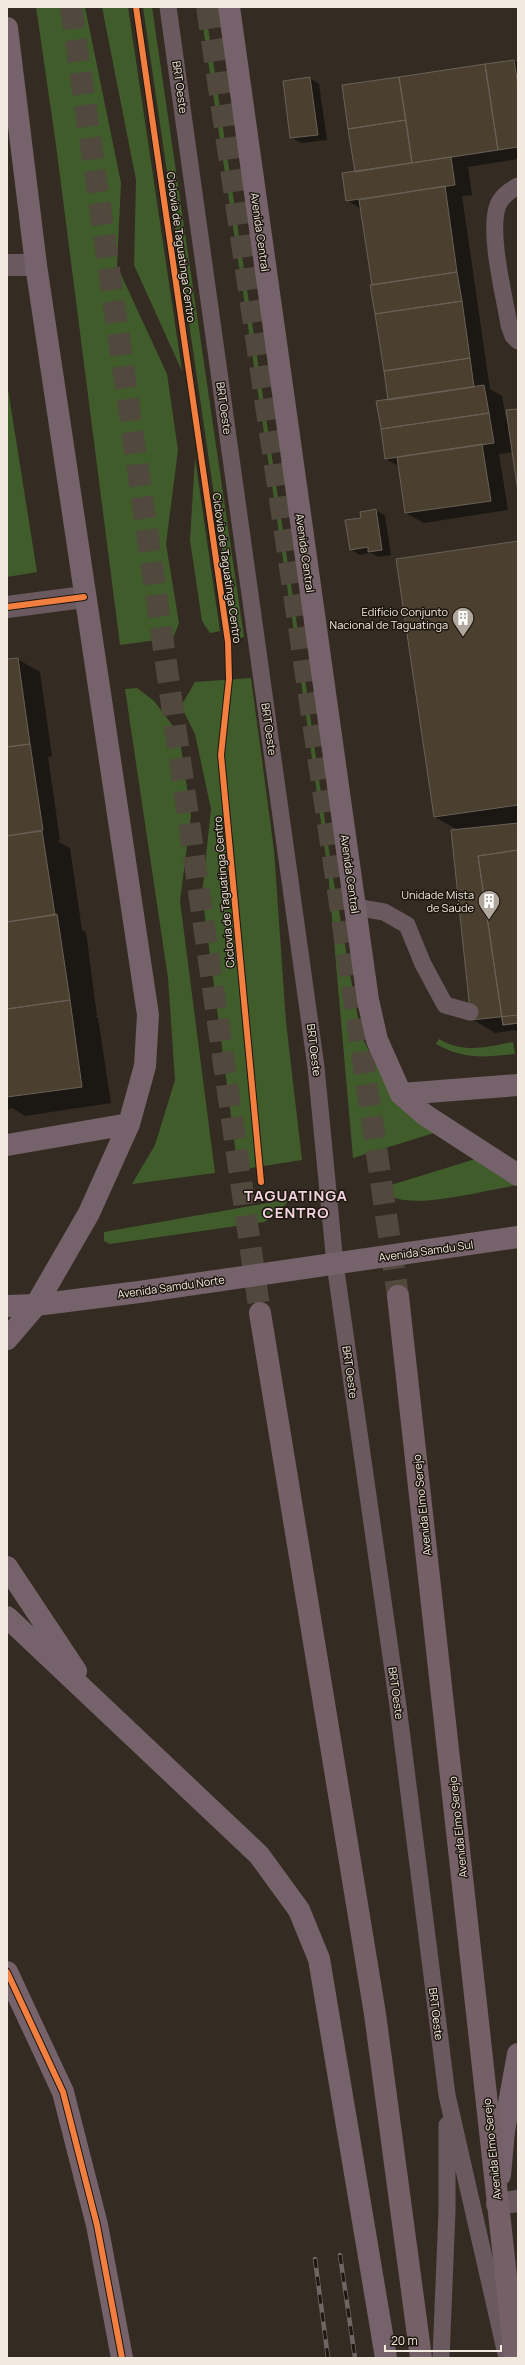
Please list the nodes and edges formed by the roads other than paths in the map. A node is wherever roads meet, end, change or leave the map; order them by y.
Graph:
1 (168, 7) edge
2 (229, 7) edge
3 (7, 28) edge
4 (518, 186) edge
5 (7, 265) edge
6 (36, 265) junction
7 (518, 341) edge
8 (84, 597) junction
9 (7, 607) edge
10 (355, 906) junction
11 (470, 1012) dead end
12 (518, 1085) edge
13 (401, 1094) junction
14 (129, 1124) junction
15 (7, 1144) edge
16 (518, 1175) edge
17 (518, 1237) edge
18 (335, 1264) junction
19 (398, 1296) tunnel mouth
20 (36, 1305) junction
21 (7, 1306) edge
22 (260, 1314) tunnel mouth
23 (7, 1338) edge
24 (7, 1567) edge
25 (7, 1617) edge
26 (97, 1704) junction
27 (7, 1972) edge
28 (518, 2054) edge
29 (447, 2095) junction
30 (508, 2203) edge
31 (122, 2358) edge
32 (386, 2358) edge
33 (421, 2358) edge
34 (441, 2358) edge
35 (507, 2358) edge
36 (515, 2358) edge

1 - 18 lane, BRT Oeste
2 - 10 main road, Avenida Central
3 - 6 main road
4 - 7 lane
5 - 6 street
6 - 8 main road
8 - 9 street
8 - 14 main road
10 - 11 lane
10 - 13 main road, Avenida Central
12 - 13 main road
13 - 16 main road
14 - 15 main road
14 - 20 main road
17 - 18 main road, Avenida Samdu Sul
18 - 20 main road, Avenida Samdu Norte
18 - 29 lane, BRT Oeste
19 - 30 main road, Avenida Elmo Serejo
20 - 21 main road, Avenida Samdu Norte
20 - 23 main road
22 - 33 main road
24 - 26 main road
25 - 26 main road
26 - 32 main road
27 - 31 main road
28 - 30 main road
29 - 34 lane, BRT Oeste
29 - 35 lane, BRT Oeste
30 - 36 main road, Avenida Elmo Serejo

